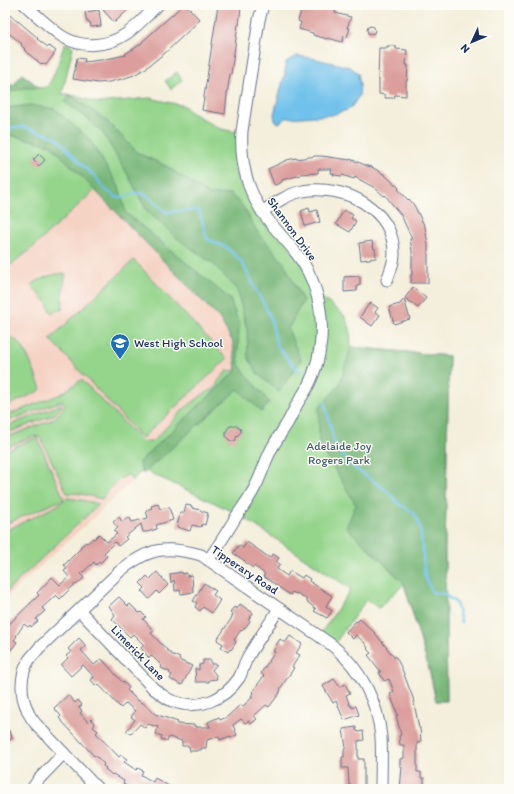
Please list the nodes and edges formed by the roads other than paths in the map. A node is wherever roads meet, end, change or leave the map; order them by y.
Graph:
1 (25, 5) edge
2 (158, 5) edge
3 (263, 5) edge
4 (262, 212) junction
5 (387, 280) dead end
6 (208, 560) junction
7 (279, 609) junction
8 (79, 610) junction
9 (64, 753) junction
10 (32, 789) edge
11 (98, 789) edge
12 (381, 789) edge

1 - 2 street
3 - 4 street, Shannon Drive
4 - 5 street
4 - 6 street, Shannon Drive
6 - 7 street, Tipperary Road
6 - 8 street, Tipperary Road
7 - 8 street, Limerick Lane
7 - 12 street, Tipperary Road
8 - 9 street, Tipperary Road
9 - 10 street
9 - 11 street, Tipperary Road

